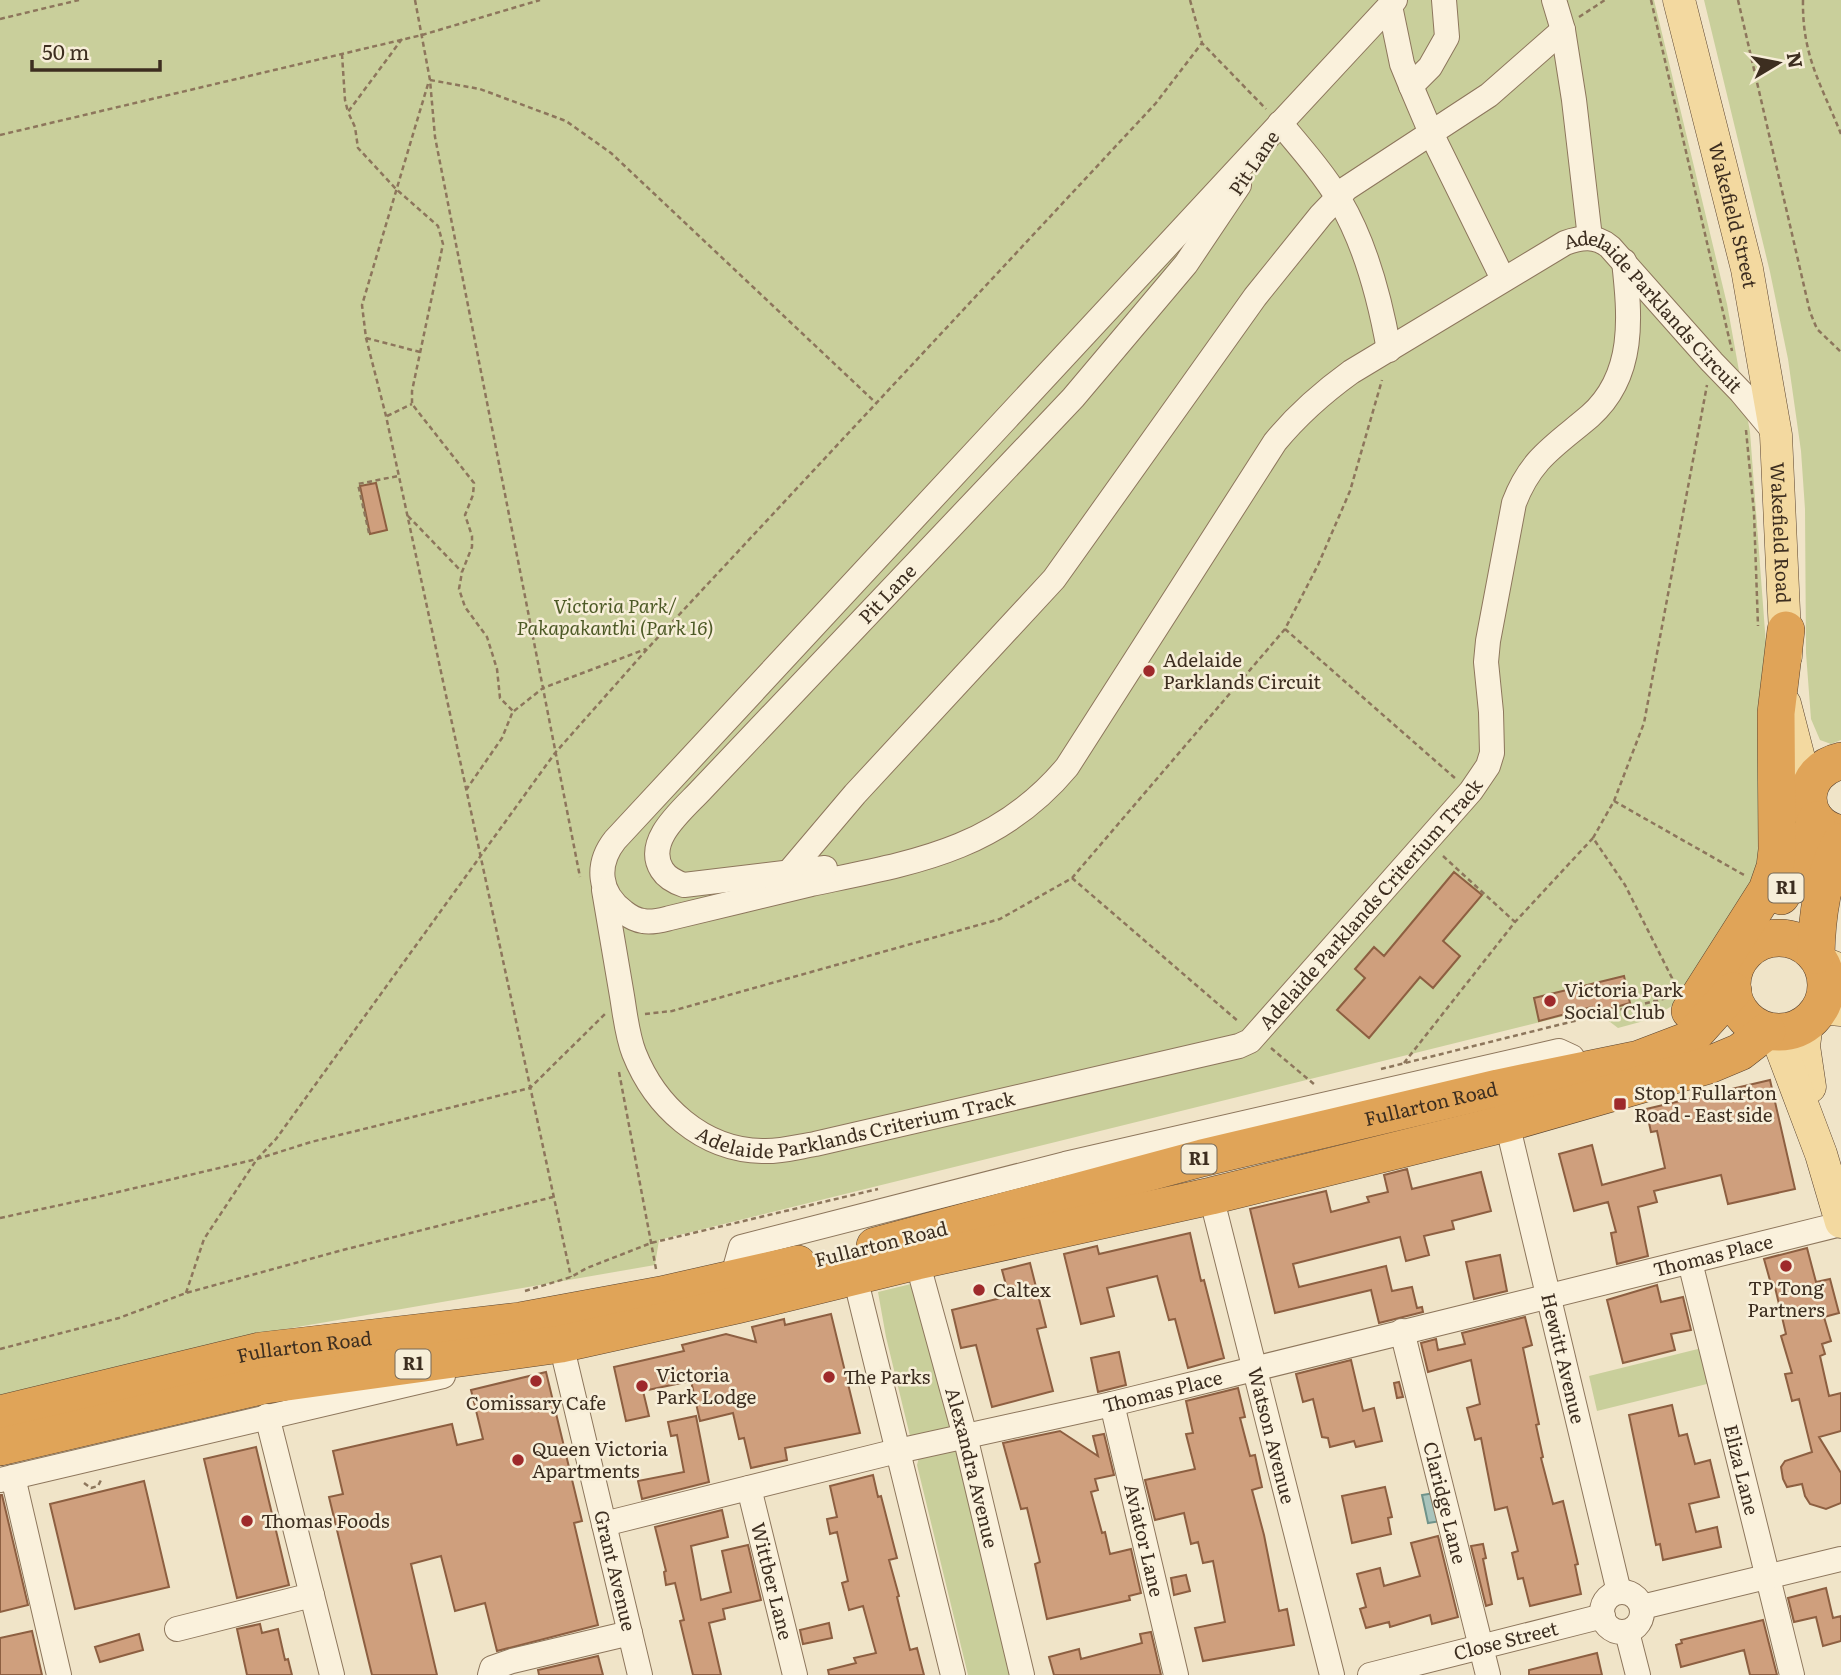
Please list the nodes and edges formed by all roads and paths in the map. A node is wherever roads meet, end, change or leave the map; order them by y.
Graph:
1 (79, 0) edge
2 (415, 0) edge
3 (540, 0) edge
4 (1190, 0) edge
5 (1444, 0) edge
6 (1554, 0) edge
7 (1605, 0) edge
8 (1651, 0) edge
9 (1679, 0) edge
10 (1738, 0) edge
11 (1803, 0) edge
12 (1393, 3) edge
13 (0, 19) edge
14 (1563, 30) junction
15 (422, 35) junction
16 (402, 39) junction
17 (1202, 43) junction
18 (342, 54) junction
19 (430, 80) junction
20 (1412, 86) junction
21 (348, 112) junction
22 (1280, 123) junction
23 (1431, 133) junction
24 (1841, 134) edge
25 (0, 135) edge
26 (396, 189) junction
27 (1338, 197) junction
28 (1590, 238) junction
29 (1624, 261) junction
30 (1503, 279) junction
31 (366, 338) junction
32 (1389, 349) junction
33 (420, 352) junction
34 (1841, 352) edge
35 (1722, 357) junction
36 (1741, 392) junction
37 (876, 403) junction
38 (412, 404) junction
39 (386, 416) junction
40 (1776, 435) junction
41 (398, 476) junction
42 (407, 515) junction
43 (369, 533) dead end
44 (462, 572) junction
45 (1285, 629) dead end
46 (1772, 632) junction
47 (649, 647) junction
48 (543, 688) junction
49 (513, 712) junction
50 (555, 753) junction
51 (1836, 762) edge
52 (466, 790) junction
53 (1471, 791) junction
54 (1615, 801) junction
55 (1826, 822) edge
56 (1593, 838) junction
57 (1427, 841) junction
58 (481, 853) junction
59 (903, 864) junction
60 (789, 871) junction
61 (1744, 875) dead end
62 (1072, 878) dead end
63 (593, 884) junction
64 (773, 893) junction
65 (1515, 922) junction
66 (1747, 950) junction
67 (1826, 963) edge
68 (1733, 991) junction
69 (1672, 997) dead end
70 (1802, 1021) edge
71 (610, 1025) dead end
72 (1264, 1043) junction
73 (1404, 1063) dead end
74 (617, 1064) dead end
75 (1577, 1072) junction
76 (1315, 1085) dead end
77 (530, 1088) junction
78 (1498, 1088) junction
79 (1507, 1123) junction
80 (1202, 1158) junction
81 (257, 1159) junction
82 (1211, 1196) junction
83 (553, 1197) junction
84 (0, 1218) edge
85 (1841, 1223) edge
86 (651, 1244) junction
87 (910, 1250) junction
88 (1690, 1262) junction
89 (855, 1276) junction
90 (571, 1277) junction
91 (732, 1279) junction
92 (186, 1293) junction
93 (661, 1295) junction
94 (1550, 1297) junction
95 (552, 1315) junction
96 (1402, 1331) junction
97 (0, 1349) edge
98 (1254, 1367) junction
99 (443, 1376) dead end
100 (1112, 1404) junction
101 (169, 1407) junction
102 (0, 1414) edge
103 (267, 1416) junction
104 (965, 1436) junction
105 (897, 1451) junction
106 (4, 1468) edge
107 (103, 1475) dead end
108 (80, 1481) dead end
109 (749, 1488) junction
110 (604, 1524) junction
111 (1841, 1559) edge
112 (1768, 1577) junction
113 (1619, 1592) junction
114 (312, 1595) junction
115 (1642, 1608) junction
116 (1603, 1616) junction
117 (177, 1629) dead end
118 (1627, 1632) junction
119 (630, 1633) junction
120 (1481, 1648) junction
121 (59, 1675) edge
122 (331, 1675) edge
123 (490, 1675) edge
124 (640, 1675) edge
125 (795, 1675) edge
126 (953, 1675) edge
127 (1022, 1675) edge
128 (1176, 1675) edge
129 (1332, 1675) edge
130 (1370, 1675) edge
131 (1488, 1675) edge
132 (1638, 1675) edge
133 (1792, 1675) edge

1 - 13 path
2 - 15 path
3 - 15 path
4 - 17 path
5 - 20 street
6 - 14 street
7 - 14 path
8 - 35 path
9 - 40 main road, Wakefield Street
10 - 34 path
11 - 24 path
12 - 20 street
12 - 22 street
14 - 23 street
14 - 28 street
15 - 16 path
15 - 19 path
16 - 18 path
16 - 21 path
17 - 22 path
17 - 37 path
18 - 21 path
18 - 25 path
19 - 26 path
19 - 37 path
19 - 48 path
20 - 23 street
21 - 26 path
22 - 27 street
22 - 60 street, Pit Lane
22 - 63 street
23 - 27 street
23 - 30 street
26 - 31 path
26 - 33 path
27 - 32 street
27 - 60 street
28 - 29 street, Adelaide Parklands Circuit
28 - 30 street, Adelaide Parklands Circuit
29 - 35 street, Adelaide Parklands Circuit
29 - 53 street, Adelaide Parklands Criterium Track
30 - 32 street, Adelaide Parklands Circuit
31 - 33 path
31 - 39 path
32 - 59 street, Adelaide Parklands Circuit
33 - 38 path
35 - 36 street, Adelaide Parklands Circuit
35 - 54 path
36 - 40 street, Adelaide Parklands Circuit
36 - 46 path
37 - 47 path
38 - 39 path
38 - 44 path
39 - 41 path
40 - 46 main road, Wakefield Road
41 - 42 path
41 - 43 path
42 - 44 path
42 - 52 path
44 - 49 path
45 - 53 path
46 - 51 main road, Wakefield Road
46 - 55 main road, Wakefield Road
46 - 75 highway
47 - 48 path
47 - 50 path
48 - 49 path
48 - 50 path
49 - 52 path
50 - 58 path
50 - 63 path
51 - 55 highway, R1
52 - 58 path
53 - 57 street, Adelaide Parklands Criterium Track
54 - 56 path
54 - 61 path
55 - 66 highway, R1
55 - 67 highway, R1
56 - 65 path
56 - 69 path
57 - 65 path
57 - 72 street, Adelaide Parklands Criterium Track
58 - 77 path
58 - 81 path
59 - 60 street, Pit Lane
59 - 64 street, Adelaide Parklands Circuit
60 - 64 street
62 - 72 path
63 - 64 street, Adelaide Parklands Circuit
63 - 72 street, Adelaide Parklands Criterium Track
65 - 73 path
66 - 67 highway
66 - 68 highway, R1
67 - 70 highway, R1
68 - 70 highway
68 - 75 highway, Fullarton Road / R1
70 - 79 highway, Fullarton Road / R1
70 - 85 main road
71 - 77 path
72 - 76 path
74 - 86 path
75 - 78 highway, Fullarton Road / R1
75 - 91 street
77 - 81 path
77 - 83 path
78 - 79 highway
78 - 80 highway, Fullarton Road / R1
79 - 82 highway, Fullarton Road / R1
79 - 94 street, Hewitt Avenue
80 - 82 highway
80 - 87 highway, Fullarton Road / R1
81 - 84 path
81 - 92 path
82 - 87 highway, Fullarton Road / R1
82 - 98 street, Watson Avenue
83 - 90 path
83 - 92 path
85 - 88 street, Thomas Place
86 - 90 path
86 - 93 path
87 - 89 highway, Fullarton Road / R1
87 - 91 highway, Fullarton Road / R1
87 - 104 street, Alexandra Avenue
88 - 94 street, Thomas Place
88 - 112 street, Eliza Lane
89 - 95 highway, Fullarton Road / R1
89 - 105 street
90 - 95 path
91 - 93 highway, Fullarton Road / R1
92 - 97 path
93 - 95 highway, Fullarton Road / R1
94 - 96 street, Thomas Place
94 - 113 street, Hewitt Avenue
95 - 101 highway, Fullarton Road / R1
95 - 110 street, Grant Avenue
96 - 98 street, Thomas Place
96 - 120 street, Claridge Lane
98 - 100 street, Thomas Place
98 - 129 street, Watson Avenue
99 - 103 street, Fullarton Road
100 - 104 street, Thomas Place
100 - 128 street, Aviator Lane
101 - 102 highway, Fullarton Road / R1
101 - 103 street, Fullarton Road
101 - 106 highway, Fullarton Road / R1
103 - 114 street
104 - 105 street, Thomas Place
104 - 127 street, Alexandra Avenue
105 - 109 street, Thomas Place
105 - 126 street
106 - 121 street
107 - 108 path
109 - 110 street, Thomas Place
109 - 125 street, Wittber Lane
110 - 119 street, Grant Avenue
111 - 112 street
112 - 115 street
112 - 133 street, Eliza Lane
113 - 115 street
113 - 116 street
114 - 117 street
114 - 122 street
115 - 118 street
116 - 118 street
116 - 120 street, Close Street
118 - 132 street
119 - 123 street
119 - 124 street, Grant Avenue
120 - 130 street, Close Street
120 - 131 street, Claridge Lane

